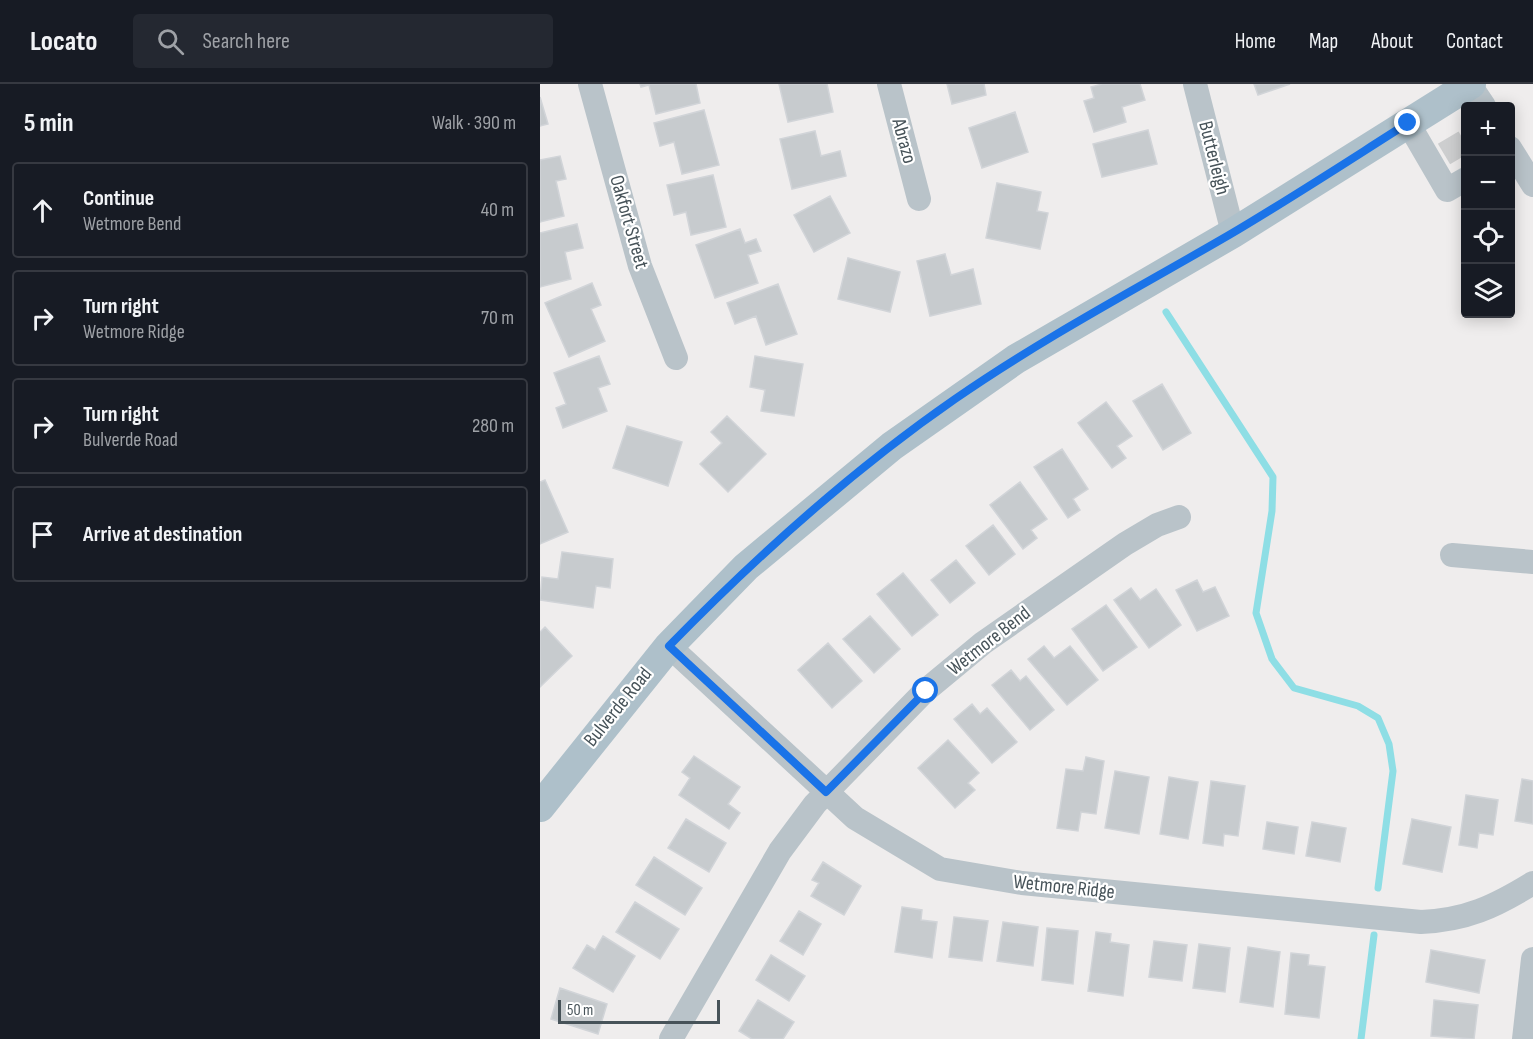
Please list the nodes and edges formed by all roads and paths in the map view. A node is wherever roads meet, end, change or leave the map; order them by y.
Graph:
1 (590, 84) edge
2 (889, 84) edge
3 (1195, 84) edge
4 (1471, 84) edge
5 (1482, 102) edge
6 (1408, 123) junction
7 (1514, 156) edge
8 (1461, 182) edge
9 (1533, 185) edge
10 (919, 199) dead end
11 (1233, 233) junction
12 (676, 358) dead end
13 (1179, 517) dead end
14 (1452, 555) dead end
15 (1533, 562) edge
16 (669, 646) junction
17 (826, 792) junction
18 (540, 807) edge
19 (1533, 883) edge
20 (1533, 959) edge
21 (671, 1039) edge
22 (1524, 1039) edge

1 - 12 street, Oakfort Street
2 - 10 street, Abrazo
3 - 11 street, Butterleigh
4 - 5 street
4 - 6 main road, Bulverde Road
6 - 8 street
6 - 11 main road, Bulverde Road
7 - 9 street
11 - 16 main road, Bulverde Road
13 - 17 street, Wetmore Bend
14 - 15 street
16 - 17 street, Wetmore Ridge
16 - 18 main road, Bulverde Road
17 - 19 street, Wetmore Ridge
17 - 21 street, Wetmore Bend
20 - 22 street

